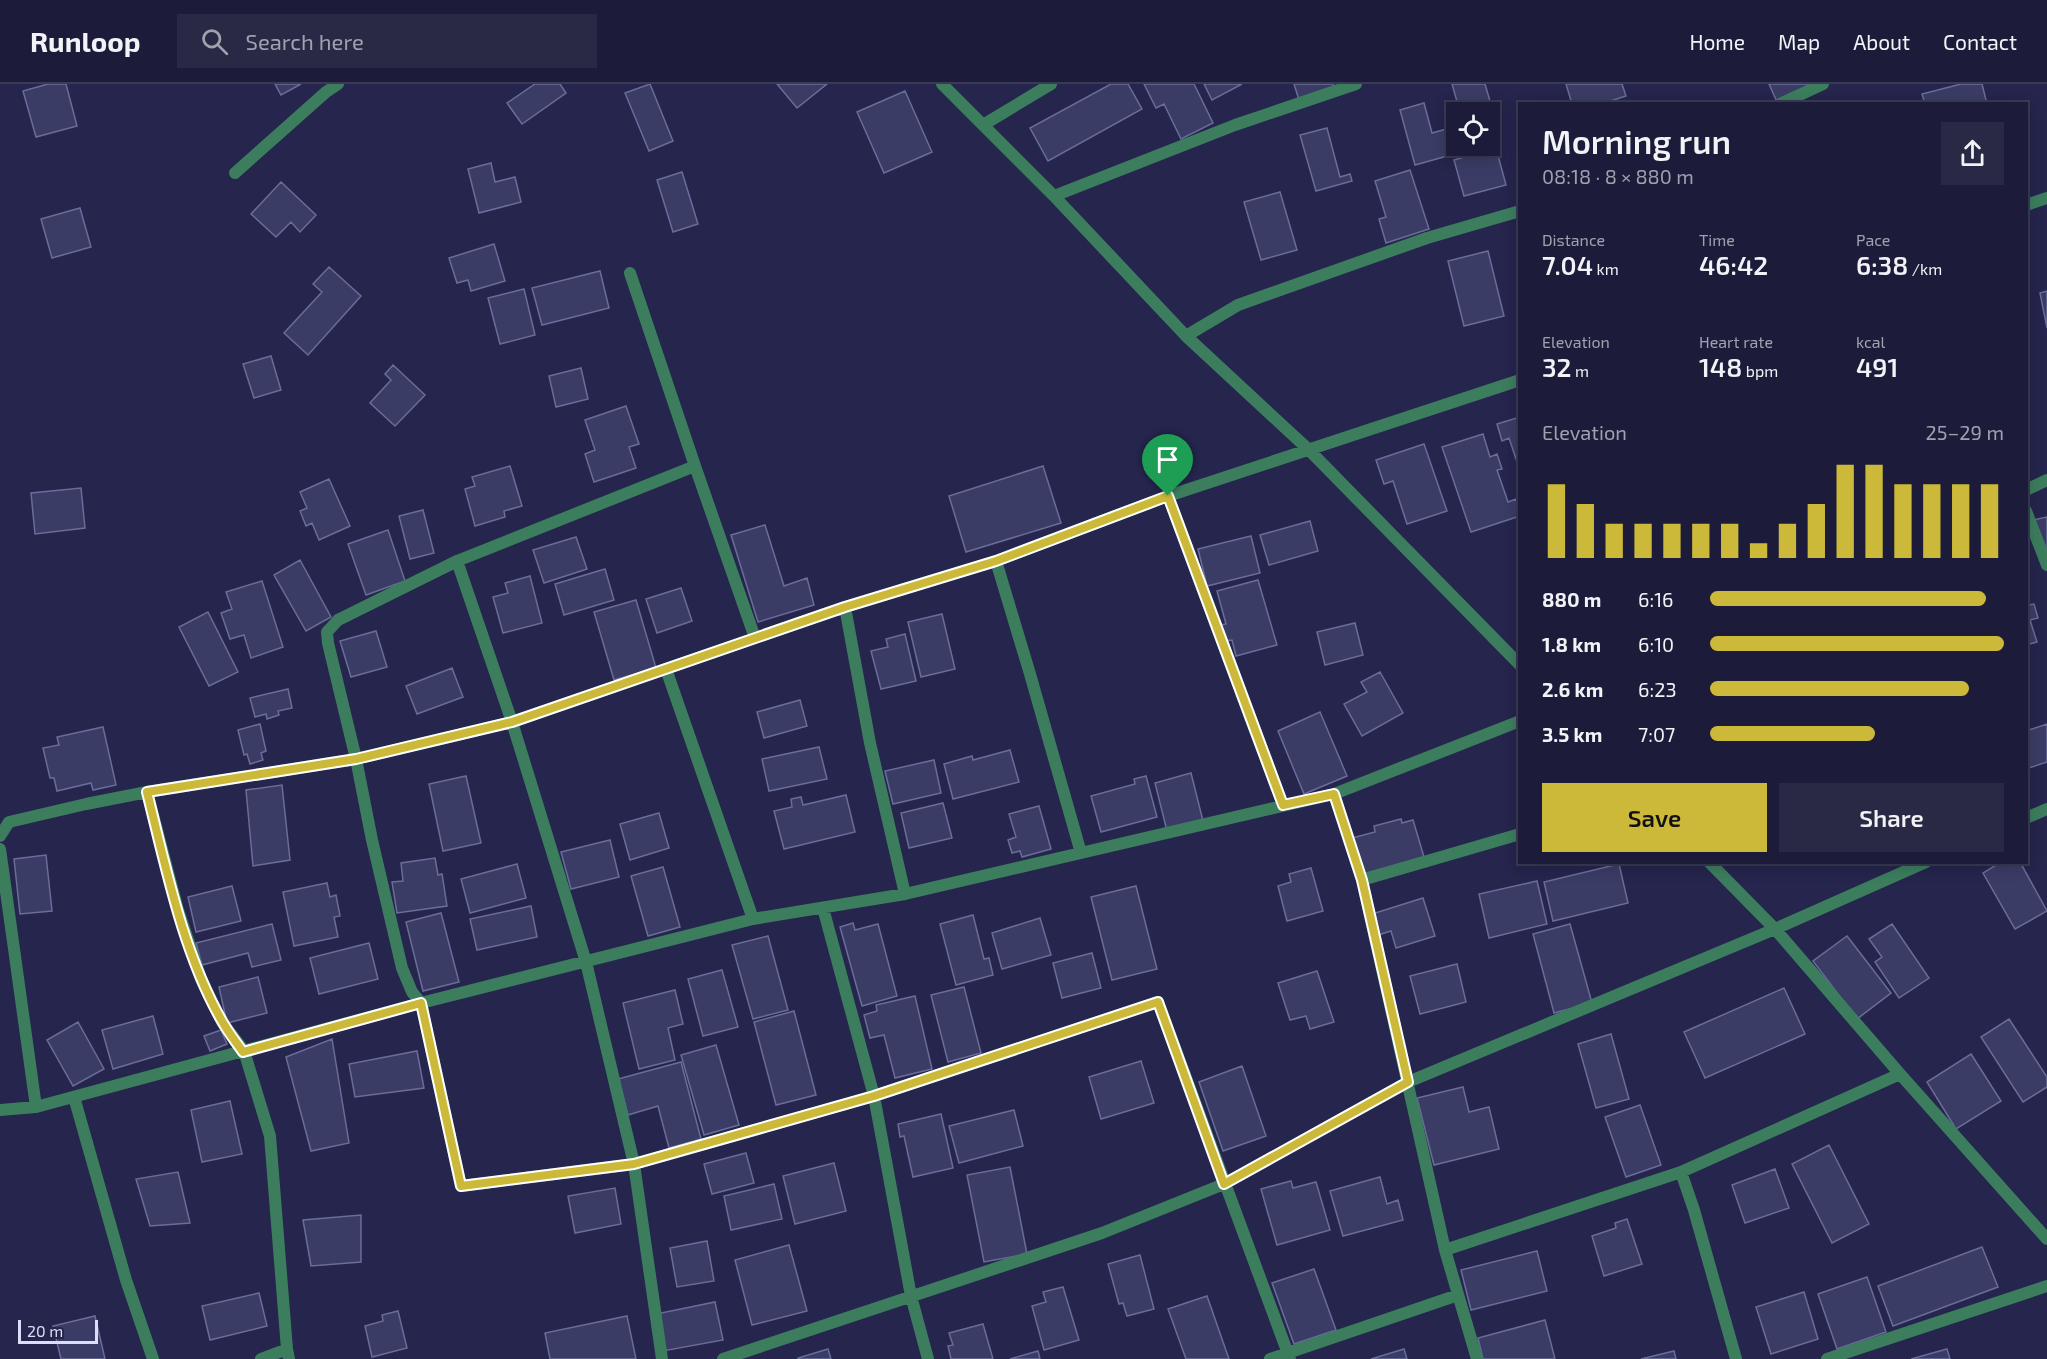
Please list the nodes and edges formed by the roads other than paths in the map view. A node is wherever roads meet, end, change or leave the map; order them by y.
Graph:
1 (338, 84) edge
2 (942, 84) edge
3 (1051, 84) edge
4 (1356, 84) edge
5 (1823, 84) edge
6 (1784, 102) edge
7 (983, 125) junction
8 (235, 173) dead end
9 (1054, 196) junction
10 (2047, 198) edge
11 (2028, 204) edge
12 (1518, 211) edge
13 (630, 273) dead end
14 (1186, 336) junction
15 (1518, 381) edge
16 (1309, 450) junction
17 (695, 466) junction
18 (2047, 480) edge
19 (2028, 489) edge
20 (1168, 496) junction
21 (2028, 516) edge
22 (457, 561) junction
23 (996, 561) junction
24 (2047, 565) edge
25 (845, 607) junction
26 (755, 638) junction
27 (1518, 663) edge
28 (666, 669) junction
29 (512, 722) junction
30 (1518, 722) edge
31 (356, 759) junction
32 (147, 792) junction
33 (1334, 794) junction
34 (1283, 805) junction
35 (2047, 809) edge
36 (2028, 817) edge
37 (1518, 835) edge
38 (0, 836) edge
39 (0, 849) edge
40 (1081, 853) junction
41 (1711, 864) edge
42 (1921, 864) edge
43 (1, 870) edge
44 (1362, 880) junction
45 (905, 894) junction
46 (823, 908) junction
47 (753, 920) junction
48 (1775, 929) junction
49 (586, 962) junction
50 (421, 1003) junction
51 (243, 1052) junction
52 (1900, 1074) junction
53 (1408, 1082) junction
54 (874, 1096) junction
55 (74, 1097) junction
56 (36, 1107) junction
57 (0, 1110) edge
58 (634, 1164) junction
59 (1681, 1172) junction
60 (1224, 1184) junction
61 (2047, 1239) edge
62 (1445, 1250) junction
63 (2047, 1286) edge
64 (1458, 1295) junction
65 (911, 1296) junction
66 (288, 1354) edge
67 (1289, 1356) edge
68 (153, 1359) edge
69 (261, 1359) edge
70 (662, 1359) edge
71 (723, 1359) edge
72 (928, 1359) edge
73 (1270, 1359) edge
74 (1477, 1359) edge
75 (1736, 1359) edge
76 (1827, 1359) edge

1 - 8 street
2 - 7 street
3 - 7 street
4 - 9 street
5 - 6 street
7 - 9 street
9 - 14 street
10 - 11 street
12 - 14 street
13 - 17 street
14 - 16 street
15 - 16 street
16 - 20 street
16 - 27 street
17 - 22 street
17 - 26 street
18 - 19 street
20 - 23 street
20 - 34 street
21 - 24 street
22 - 29 street
22 - 31 street
23 - 25 street
23 - 40 street
25 - 26 street
25 - 45 street
26 - 28 street
28 - 29 street
28 - 47 street
29 - 31 street
29 - 49 street
30 - 33 street
31 - 32 street
31 - 50 street
32 - 38 street
32 - 51 street
33 - 34 street
33 - 44 street
34 - 40 street
35 - 36 street
37 - 44 street
39 - 43 street
40 - 45 street
41 - 48 street
42 - 48 street
43 - 56 street
44 - 53 street
45 - 46 street
46 - 47 street
46 - 54 street
47 - 49 street
48 - 52 street
48 - 53 street
49 - 50 street
49 - 58 street
50 - 51 street
50 - 58 street
51 - 55 street
51 - 66 street
52 - 59 street
52 - 61 street
53 - 60 street
53 - 62 street
54 - 58 street
54 - 60 street
54 - 65 street
55 - 56 street
55 - 68 street
56 - 57 street
58 - 70 street
59 - 62 street
59 - 75 street
60 - 65 street
60 - 67 street
62 - 64 street
63 - 76 street
64 - 67 street
64 - 74 street
65 - 71 street
65 - 72 street
66 - 69 street
67 - 73 street

